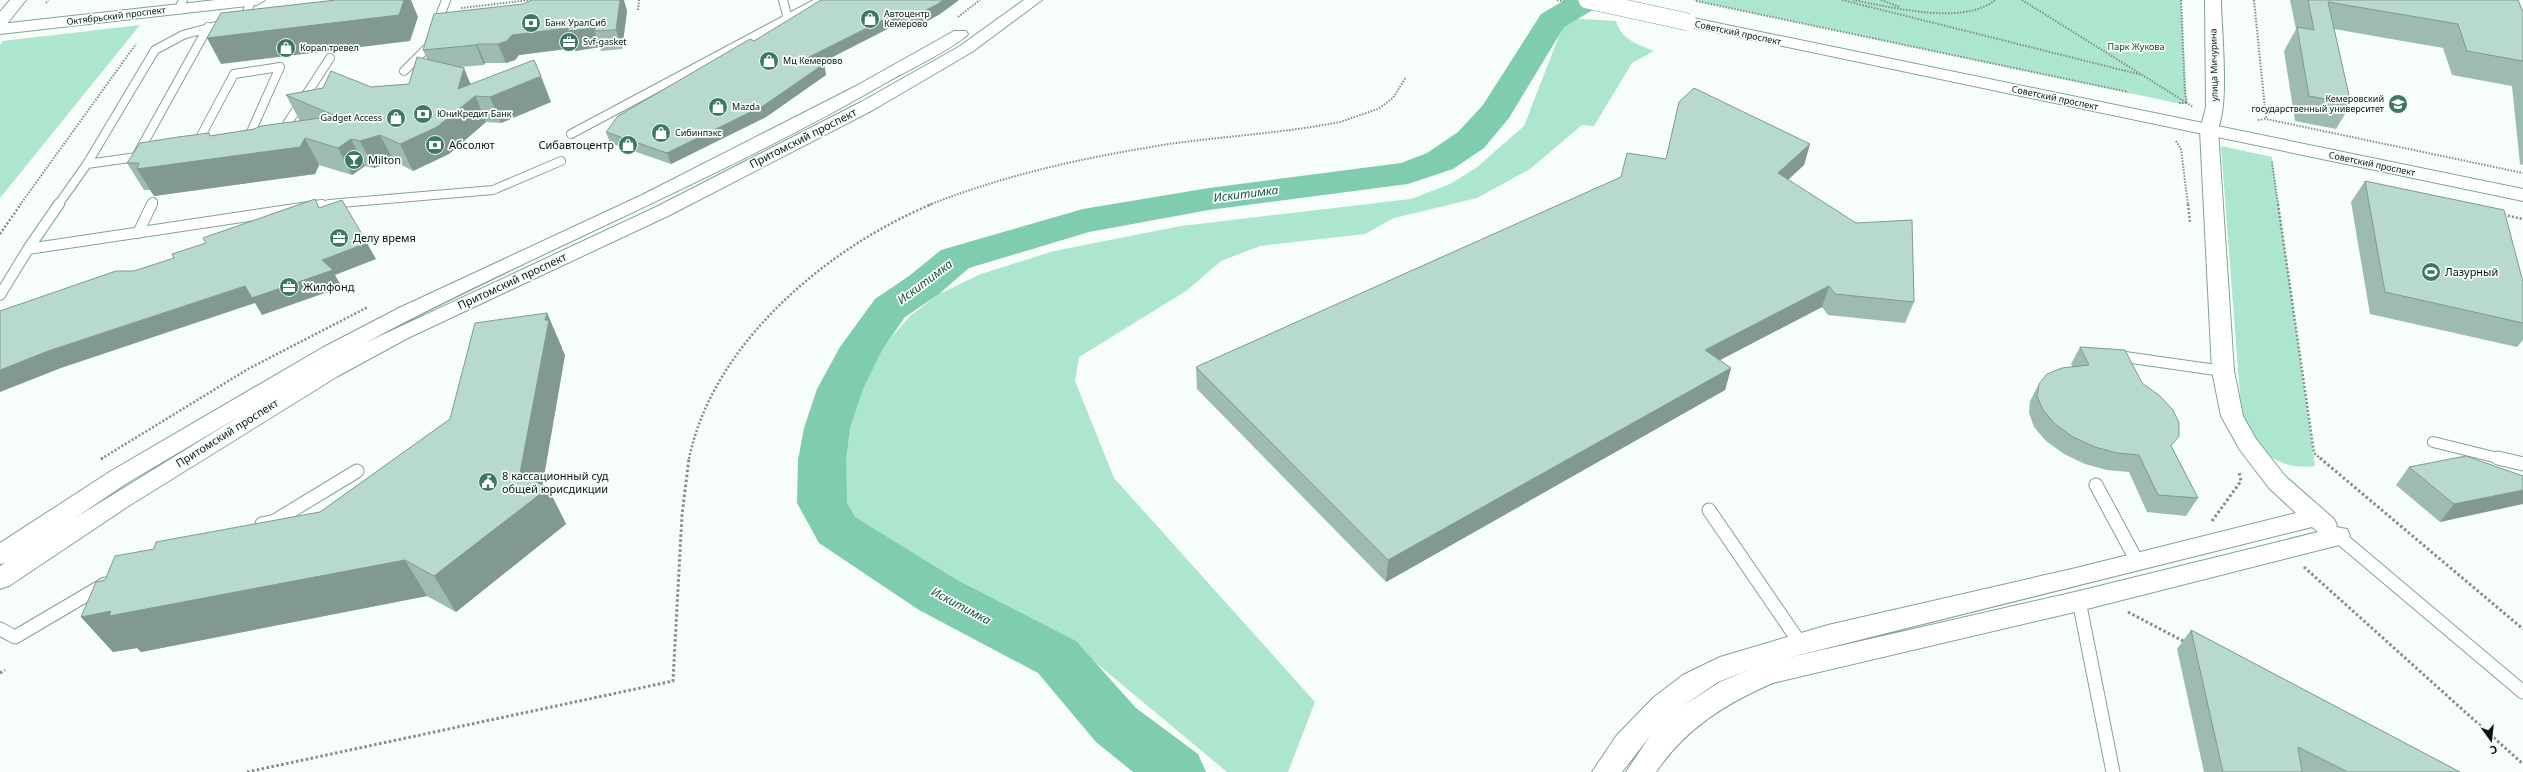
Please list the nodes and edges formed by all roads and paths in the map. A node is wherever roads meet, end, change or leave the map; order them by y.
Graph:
1 (18, 0) edge
2 (48, 0) edge
3 (253, 0) edge
4 (446, 0) edge
5 (530, 0) edge
6 (639, 0) edge
7 (783, 0) edge
8 (822, 0) edge
9 (1008, 0) edge
10 (1034, 0) edge
11 (1587, 0) edge
12 (1634, 0) edge
13 (1712, 0) edge
14 (1842, 0) edge
15 (1853, 0) edge
16 (1881, 0) edge
17 (1995, 0) edge
18 (2022, 0) edge
19 (2181, 0) edge
20 (2213, 0) edge
21 (2254, 0) edge
22 (46, 3) dead end
23 (179, 3) edge
24 (441, 10) junction
25 (638, 10) dead end
26 (1908, 10) junction
27 (1692, 18) junction
28 (788, 19) junction
29 (1, 22) edge
30 (208, 27) junction
31 (141, 38) dead end
32 (330, 58) dead end
33 (404, 71) dead end
34 (2145, 76) junction
35 (1406, 77) dead end
36 (2135, 94) dead end
37 (2173, 102) dead end
38 (2187, 103) junction
39 (2210, 124) junction
40 (571, 134) dead end
41 (278, 136) edge
42 (248, 141) edge
43 (195, 149) edge
44 (151, 155) edge
45 (136, 157) junction
46 (2272, 157) dead end
47 (561, 161) dead end
48 (87, 164) junction
49 (2523, 173) edge
50 (2523, 181) edge
51 (2523, 195) edge
52 (153, 202) dead end
53 (322, 205) junction
54 (278, 223) edge
55 (138, 233) junction
56 (0, 234) edge
57 (28, 249) junction
58 (0, 295) edge
59 (2125, 356) edge
60 (2223, 371) junction
61 (2433, 442) dead end
62 (2523, 464) edge
63 (357, 471) dead end
64 (2096, 485) dead end
65 (1709, 510) dead end
66 (2316, 517) junction
67 (250, 526) edge
68 (2338, 536) junction
69 (0, 555) edge
70 (2138, 563) junction
71 (2302, 566) dead end
72 (0, 579) edge
73 (115, 579) edge
74 (2079, 601) junction
75 (2122, 609) dead end
76 (0, 629) edge
77 (2523, 629) edge
78 (1800, 643) junction
79 (2193, 646) edge
80 (5, 670) dead end
81 (0, 673) edge
82 (2523, 692) edge
83 (2523, 764) edge
84 (247, 772) edge
85 (1606, 772) edge
86 (1640, 772) edge
87 (2113, 772) edge

1 - 29 main road
2 - 22 path
3 - 23 main road, Октябрьский проспект
3 - 30 lane
4 - 24 lane
5 - 24 path
6 - 25 path
7 - 28 lane
8 - 28 lane
9 - 69 main road, Притомский проспект
10 - 72 main road, Притомский проспект
11 - 27 main road, Советский проспект, bridge
12 - 27 main road, Советский проспект
13 - 36 path
14 - 34 path
15 - 26 path
16 - 26 path
17 - 26 path
18 - 34 path
19 - 38 path
20 - 39 main road, улица Мичурина
21 - 49 path
23 - 29 main road, Октябрьский проспект
24 - 33 lane
27 - 39 main road, Советский проспект
28 - 40 lane
30 - 45 lane
30 - 48 lane
31 - 56 path
32 - 41 lane
34 - 38 path
35 - 84 path
37 - 38 path
39 - 50 main road, Советский проспект
39 - 51 main road, Советский проспект
39 - 60 main road, улица Мичурина
42 - 43 lane
44 - 45 lane
45 - 48 lane
46 - 77 path
47 - 53 lane
48 - 57 lane
52 - 55 lane
53 - 54 lane
53 - 55 lane
55 - 57 lane
57 - 58 lane
59 - 60 lane
60 - 66 main road, улица Мичурина
61 - 62 lane
63 - 67 lane
64 - 70 lane
65 - 78 lane
66 - 68 main road, улица Мичурина
66 - 70 main road
68 - 74 main road
68 - 82 lane
70 - 78 main road
71 - 83 path
73 - 76 lane
74 - 86 main road
74 - 87 lane
75 - 79 path
78 - 85 main road
80 - 81 path

